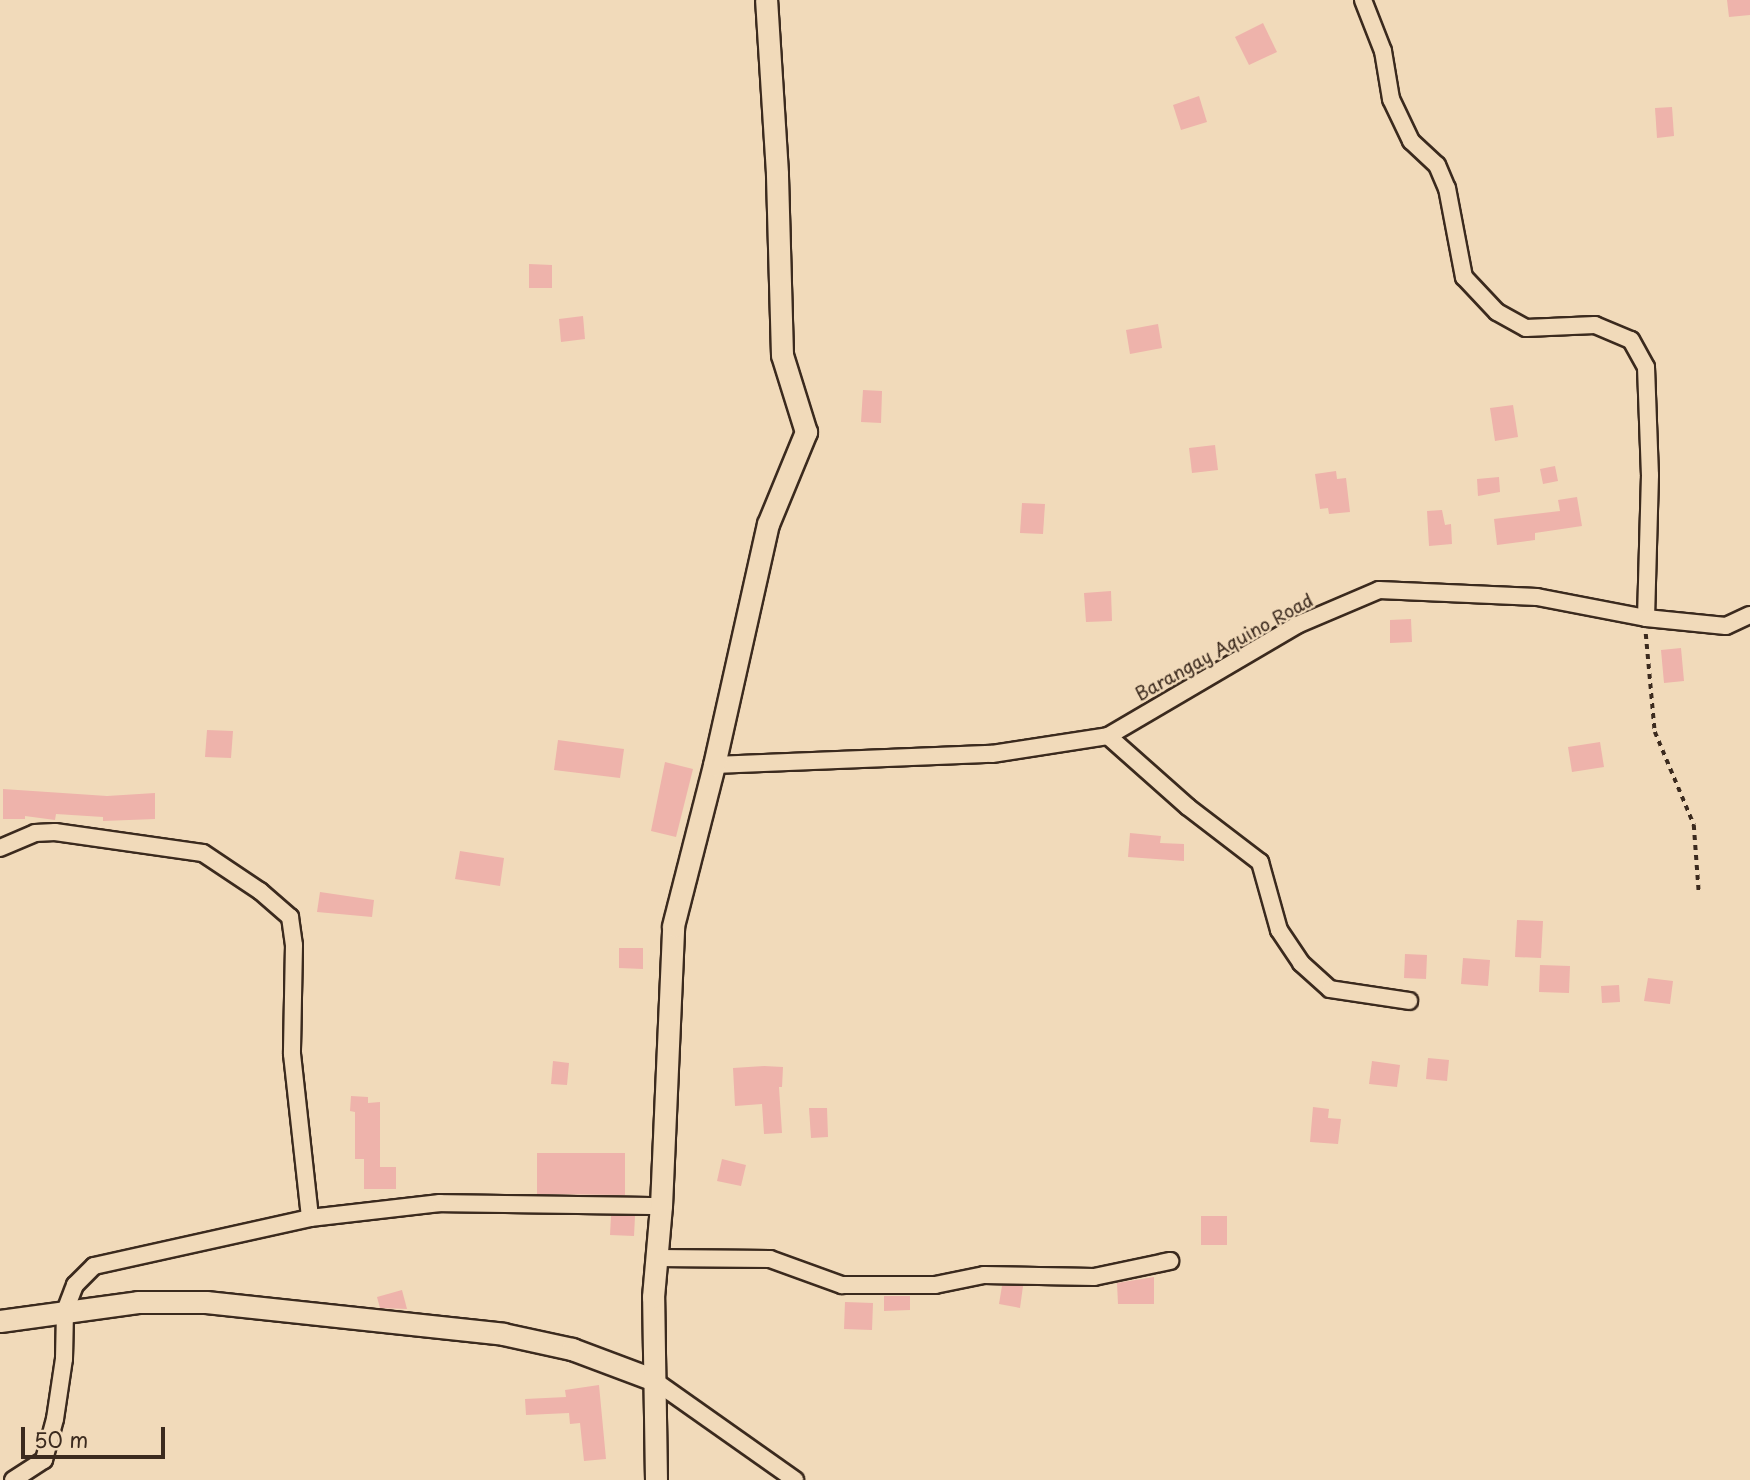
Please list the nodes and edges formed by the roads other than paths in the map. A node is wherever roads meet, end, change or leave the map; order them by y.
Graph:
1 (765, 0) edge
2 (1363, 0) edge
3 (1750, 615) edge
4 (1646, 618) junction
5 (1108, 736) junction
6 (714, 765) junction
7 (0, 848) edge
8 (1409, 1001) dead end
9 (661, 1206) junction
10 (310, 1218) junction
11 (657, 1258) junction
12 (1170, 1261) dead end
13 (65, 1311) junction
14 (0, 1321) edge
15 (652, 1378) junction
16 (13, 1480) edge
17 (656, 1480) edge
18 (795, 1480) edge

1 - 6 street
2 - 4 street
3 - 4 street, Barangay Aquino Road
4 - 5 street, Barangay Aquino Road
5 - 6 street, Barangay Aquino Road
5 - 8 street
6 - 9 street
7 - 10 street
9 - 10 street
9 - 11 street
10 - 13 street
11 - 12 street
11 - 15 street
13 - 14 street
13 - 15 street
13 - 16 street
15 - 17 street
15 - 18 street

